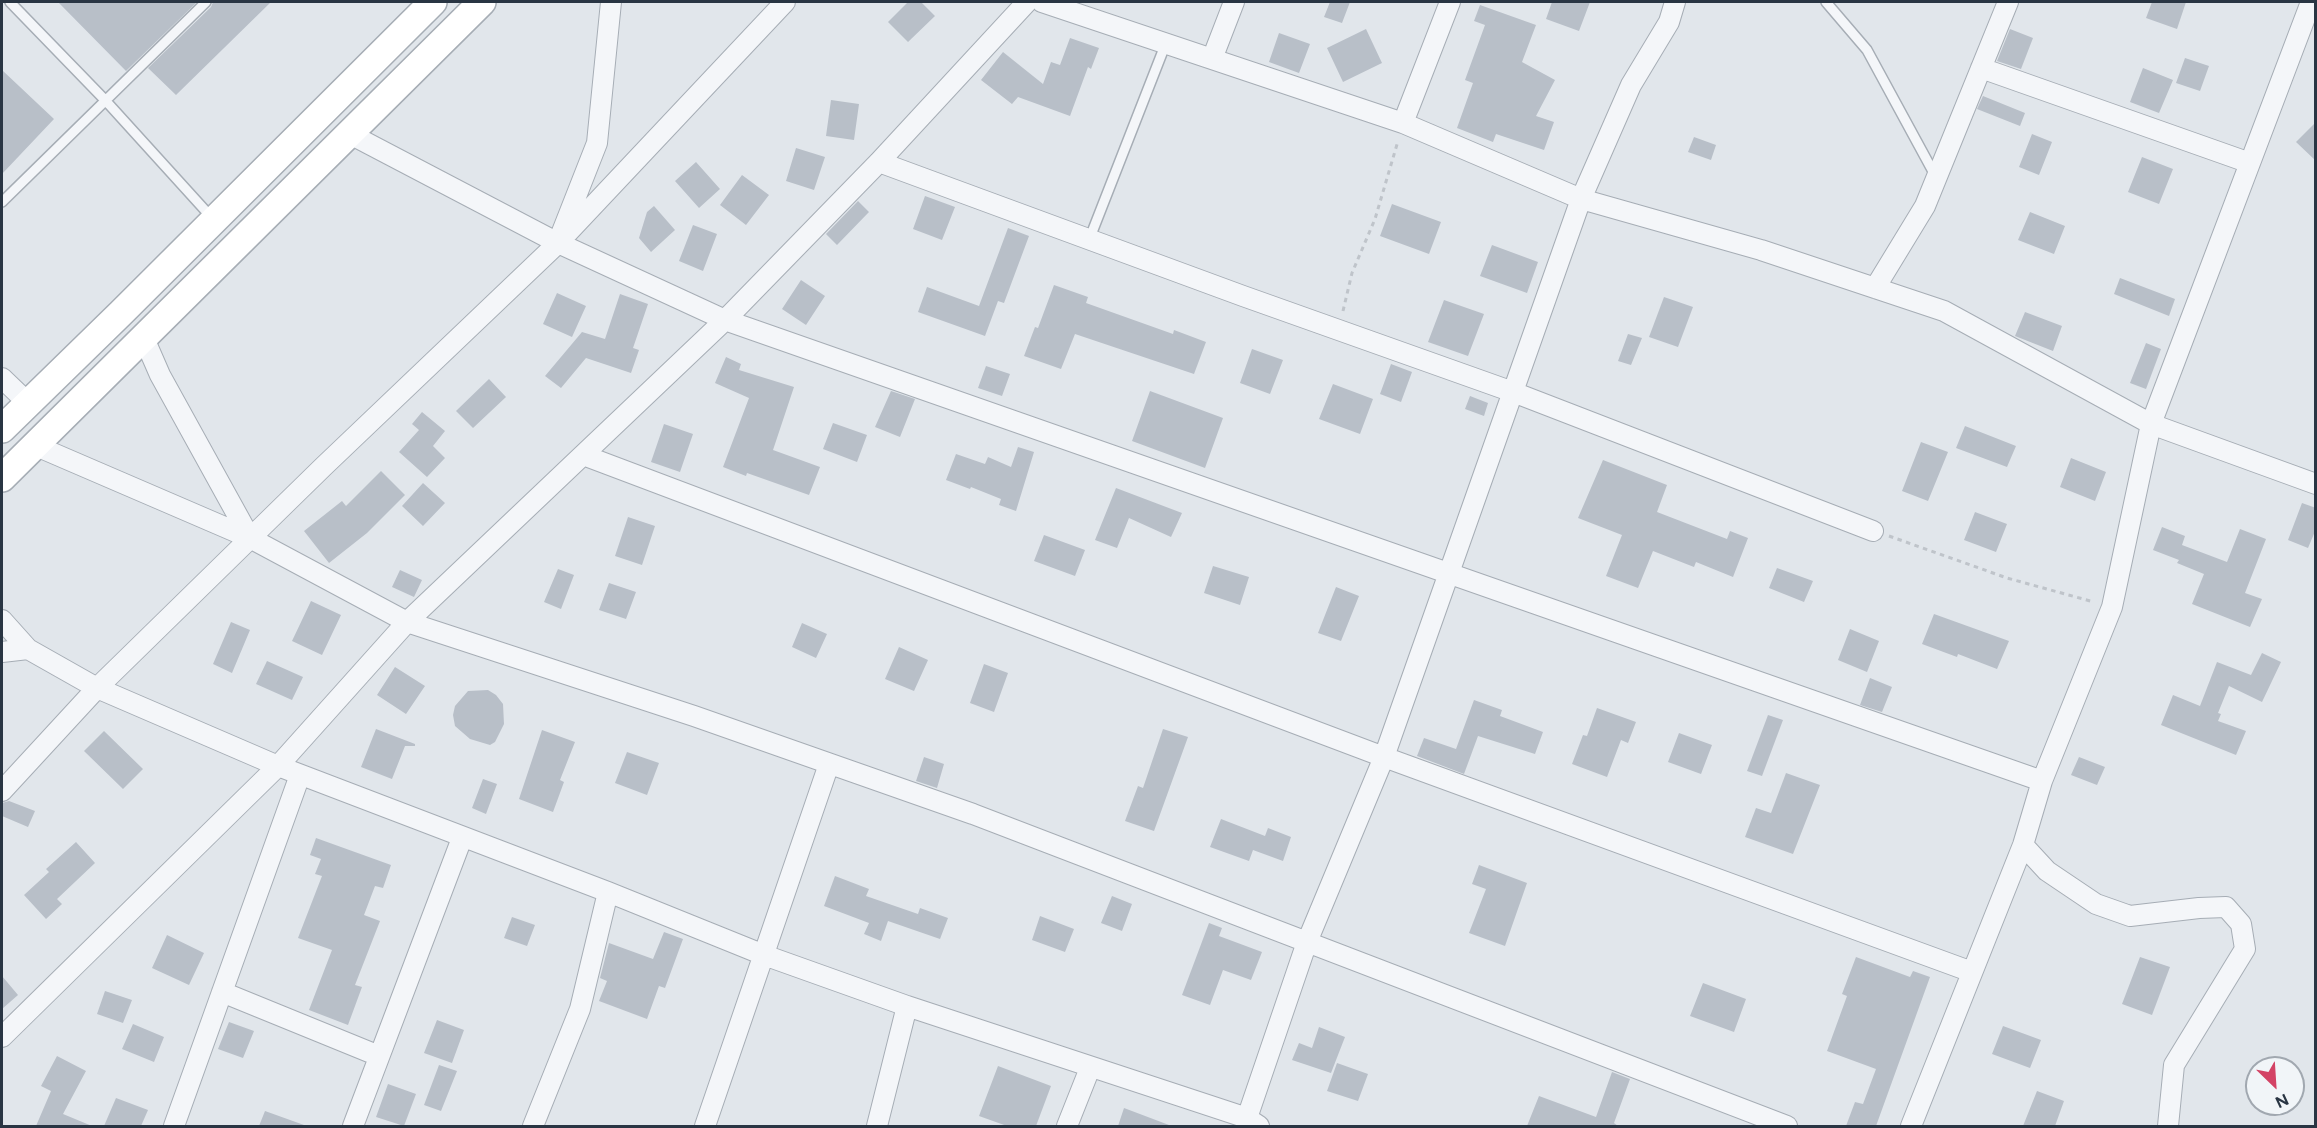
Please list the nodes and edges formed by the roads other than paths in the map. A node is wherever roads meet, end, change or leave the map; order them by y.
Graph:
1 (10, 2) edge
2 (206, 2) edge
3 (433, 2) edge
4 (482, 2) edge
5 (611, 2) edge
6 (784, 2) edge
7 (1027, 2) edge
8 (1042, 2) edge
9 (1234, 2) edge
10 (1450, 2) edge
11 (1675, 2) edge
12 (1826, 2) edge
13 (2008, 2) edge
14 (2311, 2) edge
15 (1166, 43) junction
16 (1212, 59) junction
17 (1981, 68) junction
18 (105, 100) junction
19 (1403, 123) junction
20 (348, 133) junction
21 (879, 162) junction
22 (2250, 164) junction
23 (1936, 178) junction
24 (1581, 199) junction
25 (2, 202) edge
26 (214, 220) junction
27 (1089, 240) junction
28 (558, 243) junction
29 (1875, 288) junction
30 (725, 320) junction
31 (143, 336) junction
32 (2, 378) edge
33 (1513, 392) junction
34 (28, 403) junction
35 (2151, 424) junction
36 (2, 429) edge
37 (34, 445) junction
38 (583, 455) junction
39 (2, 477) edge
40 (2316, 484) edge
41 (1874, 531) road end
42 (249, 538) junction
43 (1450, 574) junction
44 (2, 620) edge
45 (407, 622) junction
46 (28, 649) junction
47 (2, 652) edge
48 (97, 688) junction
49 (1384, 757) junction
50 (829, 764) junction
51 (278, 766) junction
52 (300, 775) junction
53 (2042, 781) junction
54 (2, 791) edge
55 (462, 838) junction
56 (2023, 845) junction
57 (608, 892) junction
58 (1307, 942) junction
59 (764, 955) junction
60 (1972, 972) junction
61 (222, 992) junction
62 (907, 1006) junction
63 (2, 1037) edge
64 (380, 1056) junction
65 (1090, 1068) junction
66 (1253, 1122) edge
67 (174, 1126) edge
68 (353, 1126) edge
69 (533, 1126) edge
70 (705, 1126) edge
71 (877, 1126) edge
72 (1067, 1126) edge
73 (1787, 1126) edge
74 (1911, 1126) edge
75 (2168, 1126) edge

1 - 18 lane
2 - 18 lane
3 - 26 main road
4 - 20 main road
5 - 28 street
6 - 28 street
7 - 21 street
8 - 15 street
9 - 16 street
10 - 19 street
11 - 24 street
12 - 23 lane
13 - 17 street
14 - 22 street
15 - 16 street
15 - 27 lane
16 - 19 street
17 - 22 street
17 - 23 street
18 - 25 lane
18 - 26 lane
19 - 24 street
20 - 28 street
20 - 31 main road
21 - 27 street
21 - 30 street
22 - 35 street
23 - 29 street
24 - 29 street
24 - 33 street
26 - 34 main road
27 - 33 street
28 - 30 street
28 - 42 street
29 - 35 street
30 - 38 street
30 - 43 street
31 - 37 main road
31 - 42 street
32 - 34 street
33 - 41 street
33 - 43 street
34 - 36 main road
35 - 40 street
35 - 53 street
37 - 39 main road
37 - 42 street
38 - 45 street
38 - 49 street
42 - 45 street
42 - 48 street
43 - 49 street
43 - 53 street
44 - 46 street
45 - 50 street
45 - 51 street
46 - 47 street
46 - 48 street
48 - 51 street
48 - 54 street
49 - 58 street
49 - 60 street
50 - 58 street
50 - 59 street
51 - 52 street
51 - 63 street
52 - 55 street
52 - 61 street
53 - 56 street
55 - 57 street
55 - 64 street
56 - 60 street
56 - 75 street
57 - 59 street
57 - 69 street
58 - 66 street
58 - 73 street
59 - 62 street
59 - 70 street
60 - 74 street
61 - 64 street
61 - 67 street
62 - 65 street
62 - 71 street
64 - 68 street
65 - 66 street
65 - 72 street

